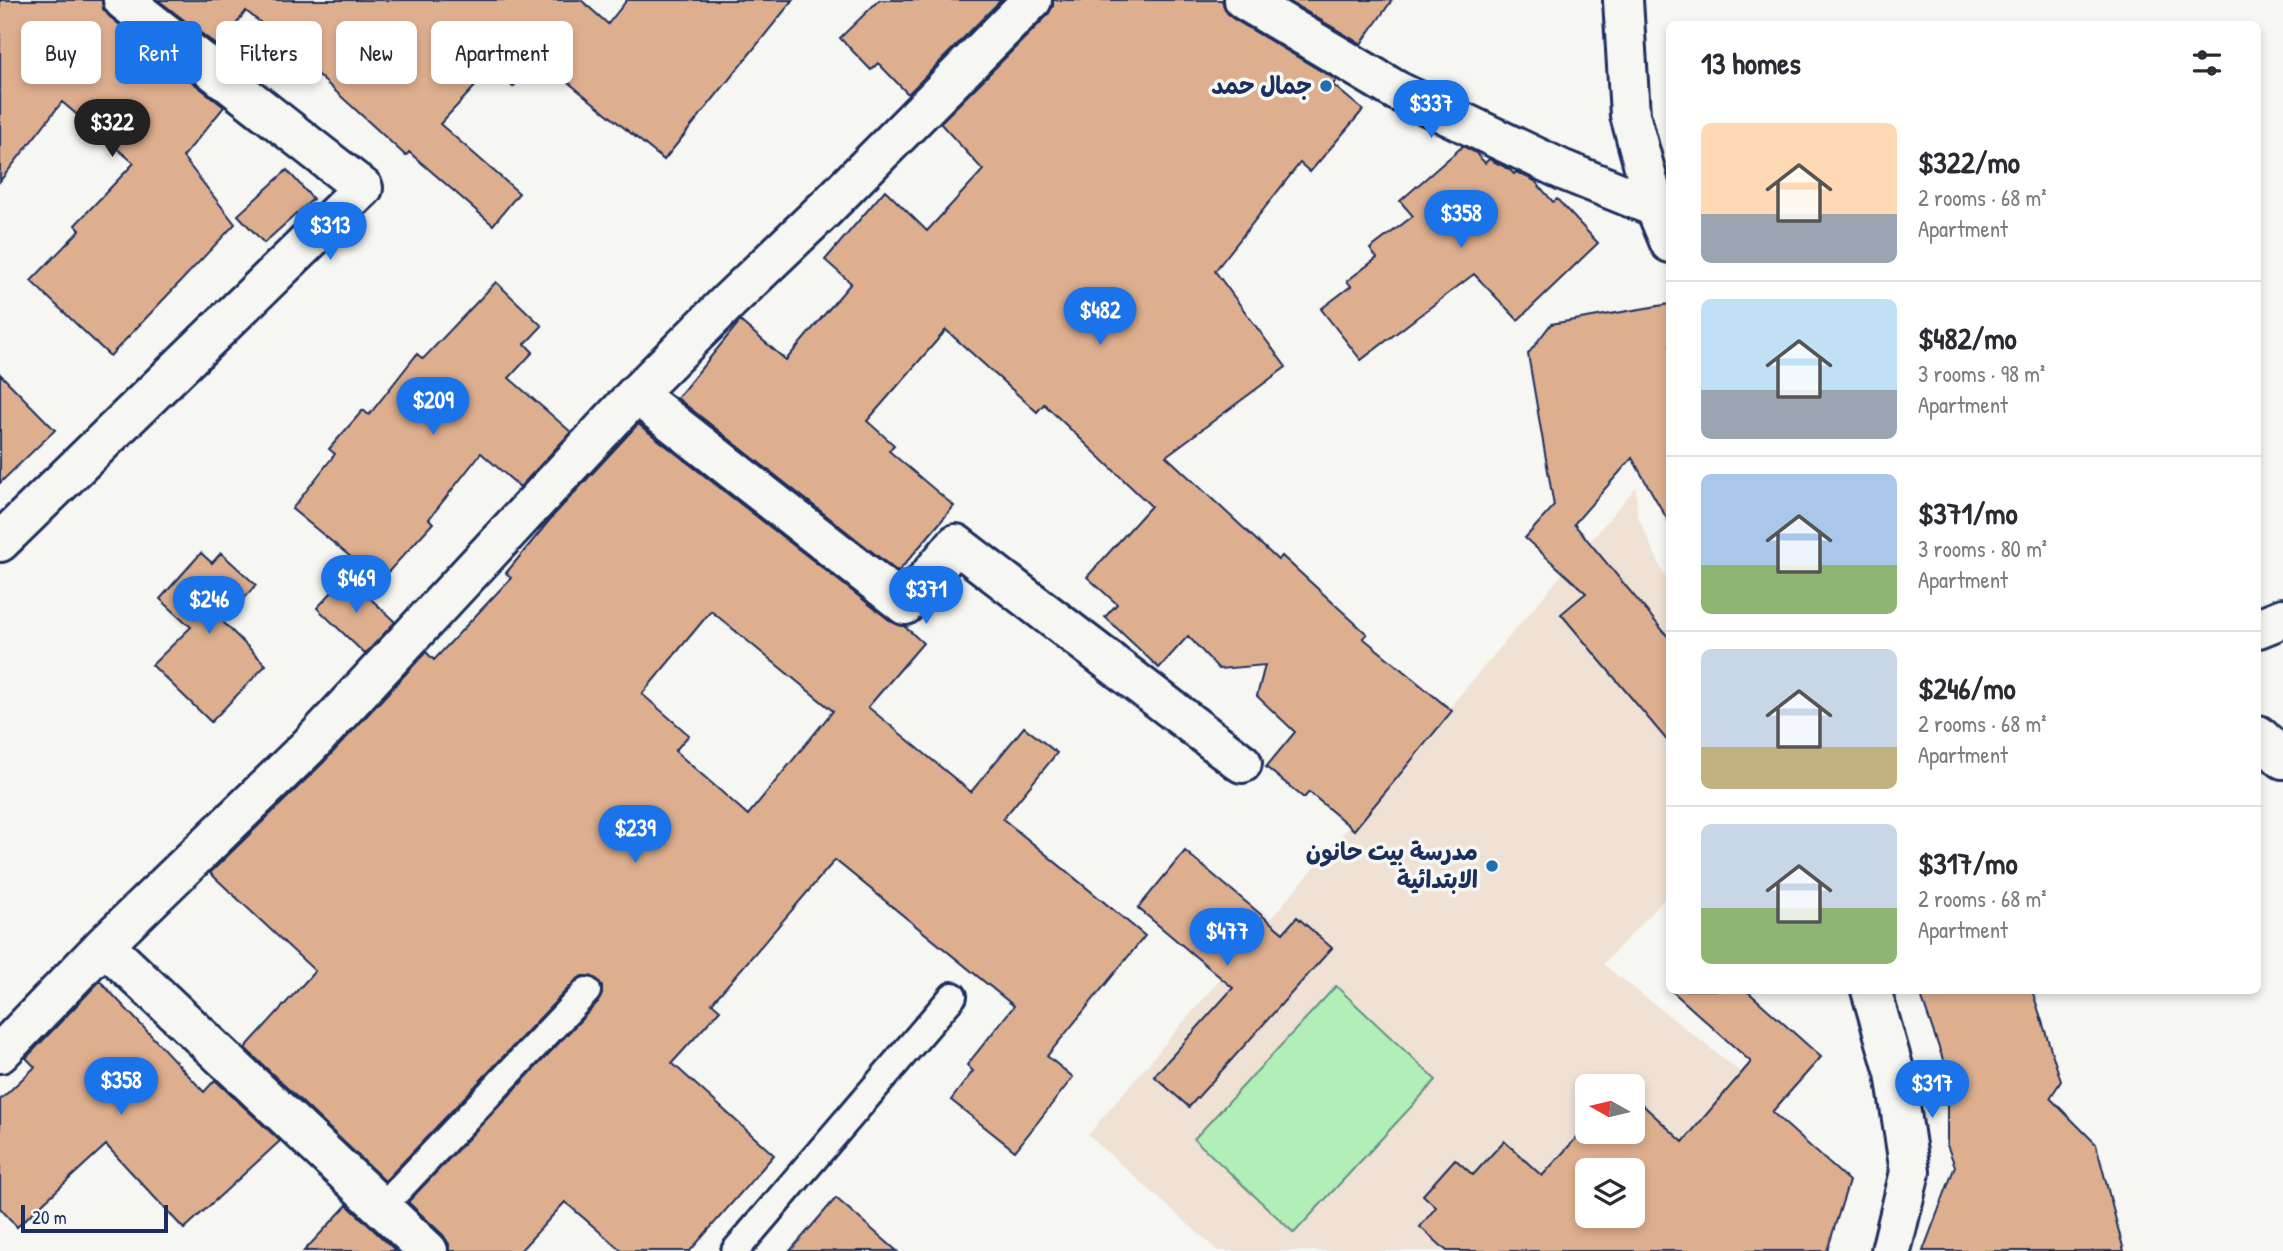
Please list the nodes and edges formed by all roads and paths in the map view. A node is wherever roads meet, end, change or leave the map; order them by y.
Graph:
1 (122, 0) edge
2 (1032, 0) edge
3 (1244, 0) edge
4 (1623, 0) edge
5 (1655, 206) junction
6 (1666, 233) edge
7 (636, 394) junction
8 (0, 542) edge
9 (2283, 618) edge
10 (2261, 627) edge
11 (2261, 739) edge
12 (2283, 759) edge
13 (1242, 763) dead end
14 (104, 945) junction
15 (587, 992) dead end
16 (1872, 994) edge
17 (953, 996) dead end
18 (0, 1053) edge
19 (382, 1207) junction
20 (428, 1251) edge
21 (735, 1251) edge
22 (1891, 1251) edge

1 - 8 street
2 - 7 street
3 - 5 street
4 - 5 street
5 - 6 street
7 - 13 street
7 - 14 street
9 - 10 street
11 - 12 street
14 - 18 street
14 - 19 street
15 - 19 lane
16 - 22 street
17 - 21 lane
19 - 20 street

